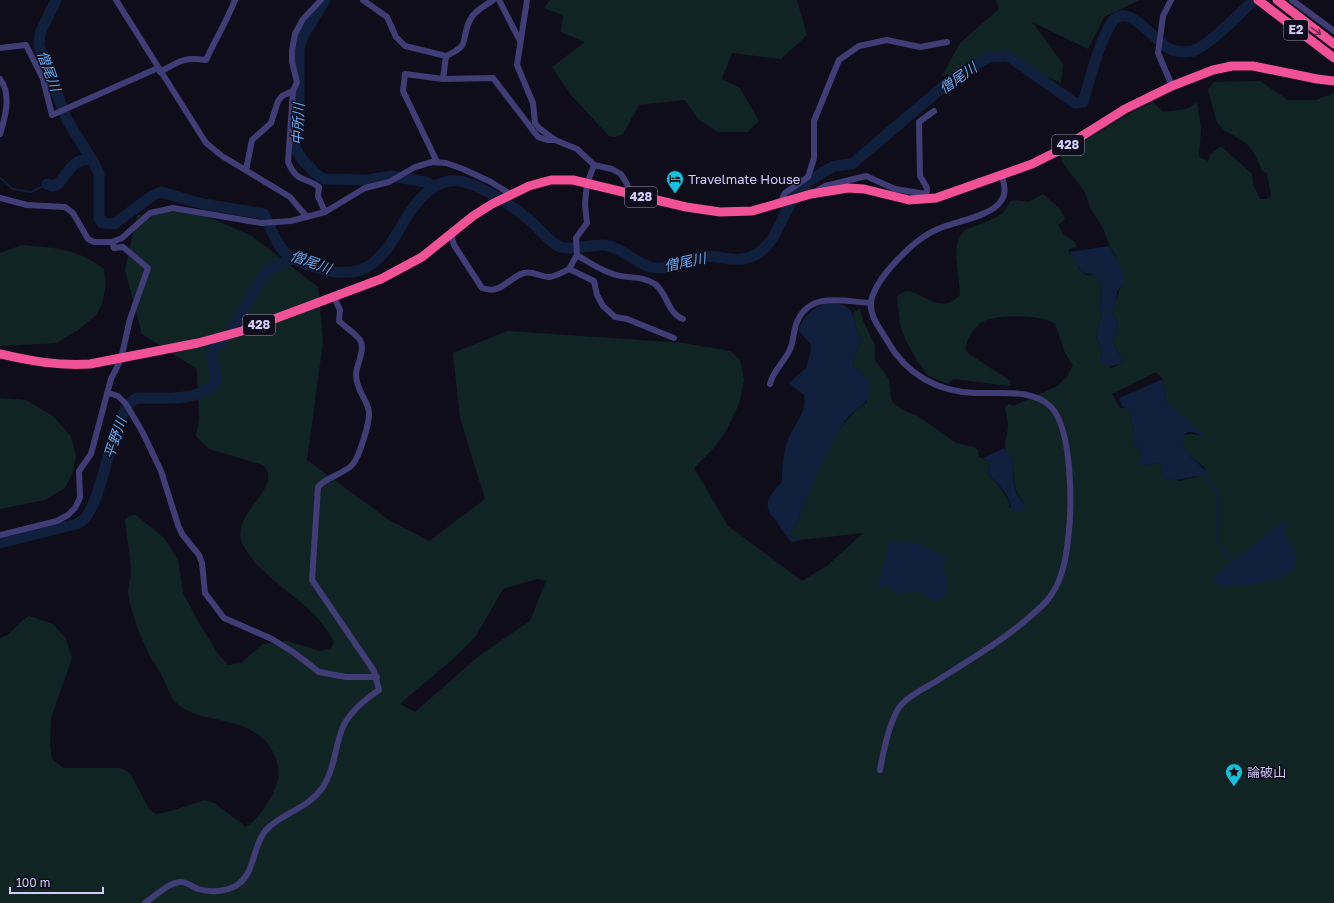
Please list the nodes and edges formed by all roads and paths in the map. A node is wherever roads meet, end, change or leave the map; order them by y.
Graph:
1 (116, 0) edge
2 (234, 0) edge
3 (321, 0) edge
4 (363, 0) edge
5 (493, 0) edge
6 (499, 0) edge
7 (527, 0) edge
8 (1171, 0) edge
9 (1258, 0) edge
10 (1277, 0) edge
11 (1292, 0) edge
12 (1334, 31) edge
13 (520, 41) junction
14 (947, 42) dead end
15 (1334, 44) edge
16 (0, 48) edge
17 (446, 56) junction
18 (1334, 58) edge
19 (159, 70) junction
20 (0, 79) edge
21 (443, 79) junction
22 (1334, 80) edge
23 (1172, 86) junction
24 (293, 91) junction
25 (934, 111) dead end
26 (0, 134) edge
27 (555, 140) junction
28 (437, 162) junction
29 (594, 165) junction
30 (246, 170) junction
31 (1002, 176) junction
32 (587, 184) junction
33 (510, 194) junction
34 (630, 194) junction
35 (811, 194) junction
36 (926, 197) junction
37 (0, 198) edge
38 (782, 202) junction
39 (325, 212) junction
40 (307, 217) junction
41 (450, 234) junction
42 (112, 242) junction
43 (577, 255) junction
44 (569, 269) junction
45 (334, 297) junction
46 (871, 303) junction
47 (683, 320) dead end
48 (674, 338) dead end
49 (0, 354) edge
50 (121, 359) junction
51 (770, 384) dead end
52 (108, 393) junction
53 (0, 535) edge
54 (377, 677) junction
55 (880, 770) dead end
56 (145, 903) edge

1 - 19 street
2 - 19 street
3 - 24 street
4 - 17 street
5 - 17 street
6 - 13 street
7 - 13 street
8 - 23 street
9 - 18 highway, E2
10 -> 15 highway, E2
11 - 12 street
13 - 27 street
14 - 38 street
16 - 19 street
17 - 21 street
19 - 30 street
20 - 26 street
21 - 27 street
21 - 28 street
22 - 23 highway, 428
23 - 31 highway, 428
24 - 30 street
24 - 39 street
25 - 36 street
27 - 29 street
28 - 33 street
28 - 39 street
29 - 32 street
29 - 34 street
30 - 40 street
31 - 36 highway, 428
31 - 46 street
32 - 33 highway, 428
32 - 34 highway, 428
32 - 43 street
33 - 41 highway, 428
34 - 38 highway, 428
35 - 36 highway, 428
35 - 36 street
35 - 38 highway, 428
37 - 42 street
39 - 40 street
40 - 42 street
41 - 44 street
41 - 45 highway, 428
42 - 50 street
43 - 44 street
43 - 47 street
44 - 48 street
45 - 50 highway, 428
45 - 54 street
46 - 51 street
46 - 55 street
49 - 50 highway, 428
50 - 52 street
52 - 53 street
52 - 54 street
54 - 56 street

